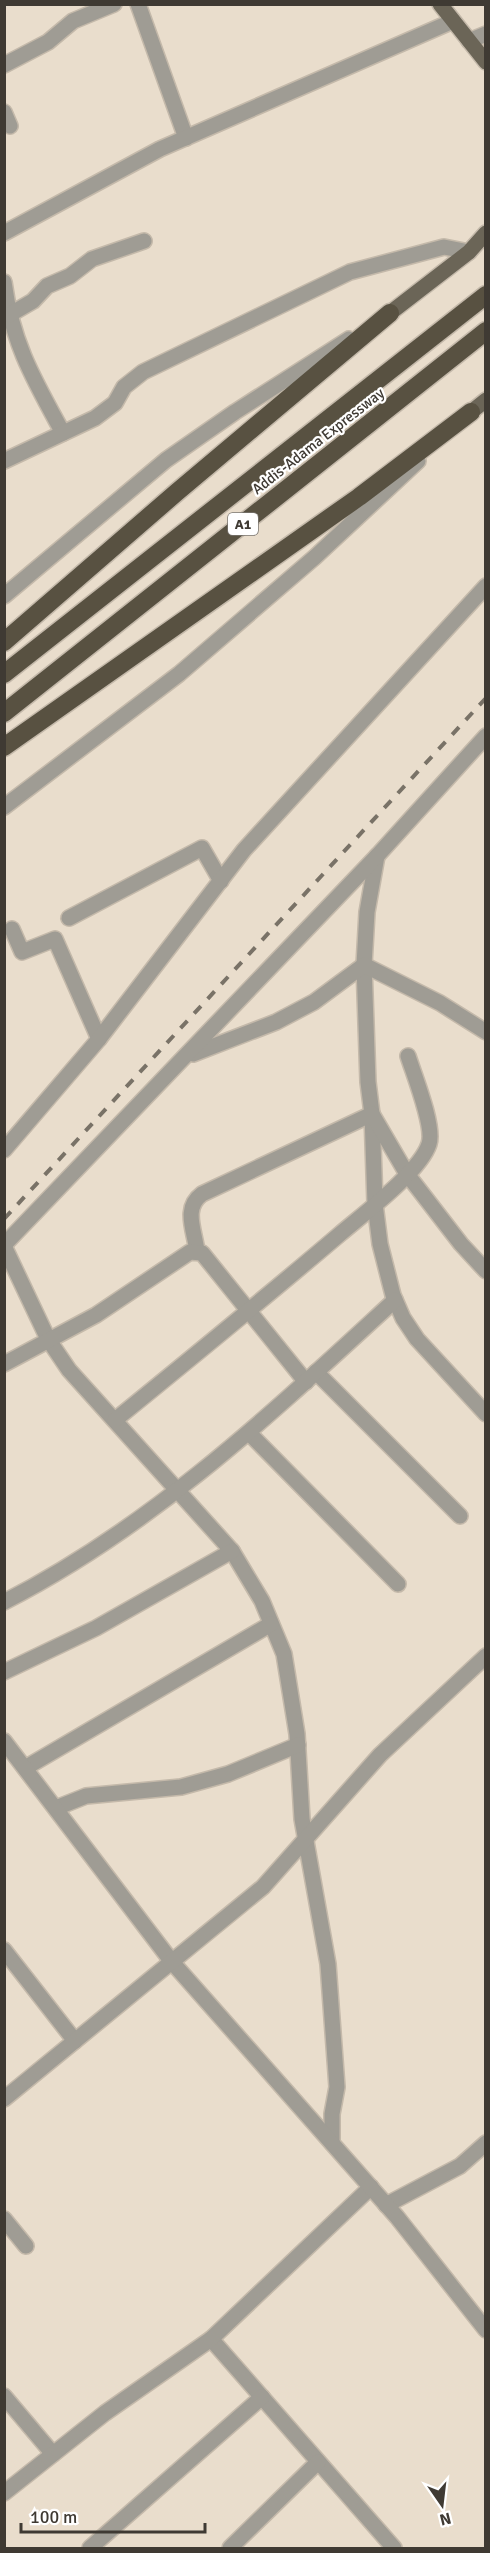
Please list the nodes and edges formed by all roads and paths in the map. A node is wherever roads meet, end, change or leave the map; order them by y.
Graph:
1 (114, 4) edge
2 (138, 4) edge
3 (441, 4) edge
4 (453, 21) junction
5 (486, 34) edge
6 (469, 41) junction
7 (486, 62) edge
8 (4, 65) edge
9 (186, 138) junction
10 (4, 233) edge
11 (486, 233) edge
12 (144, 241) dead end
13 (469, 252) junction
14 (4, 282) edge
15 (486, 295) edge
16 (390, 313) junction
17 (9, 315) junction
18 (483, 332) edge
19 (486, 400) edge
20 (471, 412) junction
21 (63, 433) junction
22 (4, 461) edge
23 (486, 586) edge
24 (4, 596) edge
25 (4, 642) edge
26 (4, 674) edge
27 (4, 713) edge
28 (486, 736) edge
29 (4, 747) edge
30 (4, 807) edge
31 (377, 856) junction
32 (221, 881) junction
33 (69, 918) dead end
34 (12, 929) dead end
35 (364, 965) junction
36 (486, 1032) edge
37 (99, 1039) junction
38 (408, 1056) dead end
39 (185, 1058) junction
40 (372, 1113) junction
41 (4, 1150) edge
42 (407, 1174) junction
43 (375, 1204) junction
44 (4, 1245) edge
45 (197, 1251) junction
46 (486, 1271) edge
47 (395, 1300) junction
48 (250, 1311) junction
49 (48, 1339) junction
50 (4, 1364) edge
51 (311, 1377) junction
52 (486, 1414) edge
53 (114, 1420) junction
54 (249, 1432) junction
55 (179, 1491) junction
56 (460, 1516) dead end
57 (232, 1551) junction
58 (398, 1584) dead end
59 (4, 1602) edge
60 (271, 1624) junction
61 (486, 1656) edge
62 (4, 1672) edge
63 (4, 1741) edge
64 (298, 1745) junction
65 (26, 1768) junction
66 (56, 1808) junction
67 (305, 1839) junction
68 (4, 1950) edge
69 (172, 1962) junction
70 (75, 2041) junction
71 (4, 2099) edge
72 (332, 2143) junction
73 (486, 2143) edge
74 (371, 2187) junction
75 (386, 2205) junction
76 (4, 2218) edge
77 (26, 2246) dead end
78 (483, 2323) edge
79 (211, 2339) junction
80 (4, 2396) edge
81 (262, 2397) junction
82 (53, 2454) junction
83 (318, 2462) junction
84 (4, 2493) edge
85 (90, 2548) edge
86 (230, 2548) edge
87 (394, 2548) edge

1 - 8 street
2 - 9 street
3 - 4 main road
4 - 6 main road
4 - 9 street
5 - 6 street
6 - 7 main road
9 - 10 street
11 - 13 main road
12 - 17 street
13 - 16 main road
13 - 21 street
14 - 17 street
15 - 26 highway, Addis-Adama Expressway / A1
16 - 24 street
16 - 25 highway
17 - 21 street
18 - 27 highway, Addis-Adama Expressway / A1
19 - 20 main road
20 - 29 highway
20 - 30 street
21 - 22 street
23 - 32 street
28 - 31 street
31 - 35 street
31 - 39 street
32 - 33 street
32 - 37 street
34 - 37 street
35 - 36 street
35 - 39 street
35 - 40 street
37 - 41 street
38 - 42 street
39 - 44 street
40 - 42 street
40 - 43 street
40 - 45 street
42 - 43 street
42 - 46 street
43 - 47 street
43 - 48 street
44 - 49 street
45 - 48 street
45 - 49 street
47 - 51 street
47 - 52 street
48 - 51 street
48 - 53 street
49 - 50 street
49 - 53 street
51 - 54 street
51 - 56 street
53 - 55 street
54 - 55 street
54 - 58 street
55 - 57 street
55 - 59 street
57 - 60 street
57 - 62 street
60 - 64 street
60 - 65 street
61 - 67 street
63 - 65 street
64 - 66 street
64 - 67 street
65 - 66 street
66 - 69 street
67 - 69 street
67 - 72 street
68 - 70 street
69 - 70 street
69 - 72 street
70 - 71 street
72 - 74 street
73 - 75 street
74 - 75 street
74 - 79 street
75 - 78 street
76 - 77 street
79 - 81 street
79 - 82 street
80 - 82 street
81 - 83 street
81 - 85 street
82 - 84 street
83 - 86 street
83 - 87 street

